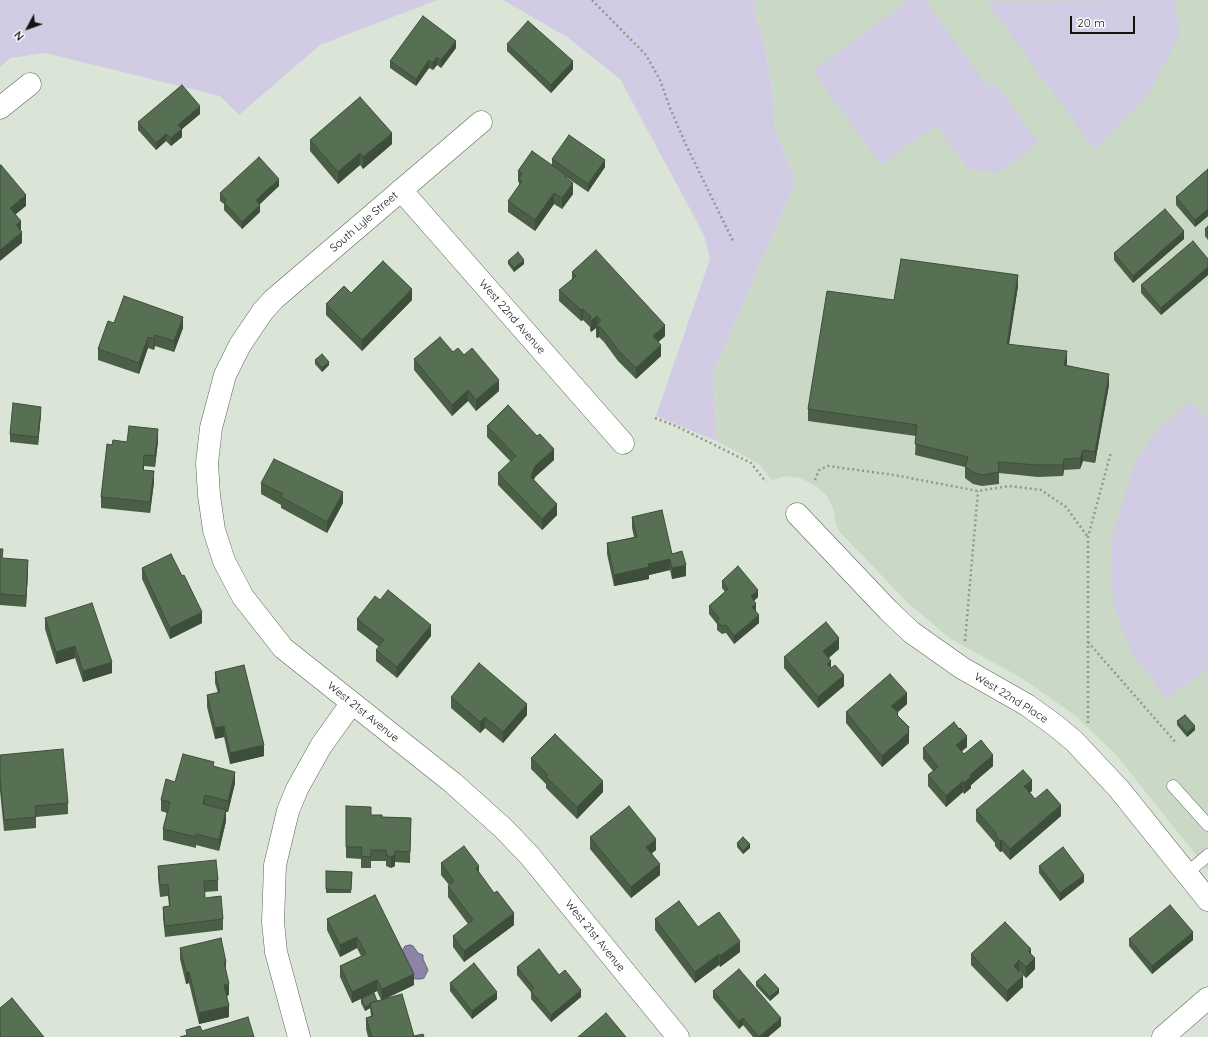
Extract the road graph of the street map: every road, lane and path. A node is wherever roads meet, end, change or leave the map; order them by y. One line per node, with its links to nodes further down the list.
1 (592, 0): 6 (path)
2 (30, 84): 3 (street)
3 (0, 108)
4 (481, 122): 5 (street, South Lyle Street)
5 (401, 190): 7 (street, South Lyle Street); 9 (street, West 22nd Avenue)
6 (734, 243)
7 (252, 326): 18 (street, West 21st Avenue)
8 (655, 418): 12 (path)
9 (623, 443)
10 (1110, 452): 15 (path)
11 (815, 480): 13 (path)
12 (766, 482)
13 (978, 491): 15 (path); 16 (path)
14 (797, 514): 24 (street, West 22nd Place)
15 (1088, 537): 17 (path)
16 (965, 641)
17 (1088, 642): 19 (path); 20 (path)
18 (351, 704): 27 (street); 28 (street, West 21st Avenue)
19 (1088, 723)
20 (1177, 744)
21 (1173, 786): 22 (lane)
22 (1208, 825)
23 (1208, 855): 24 (lane)
24 (1187, 873): 25 (street, West 22nd Place)
25 (1208, 900)
26 (1208, 998): 29 (street)
27 (299, 1037)
28 (678, 1037)
29 (1163, 1037)

